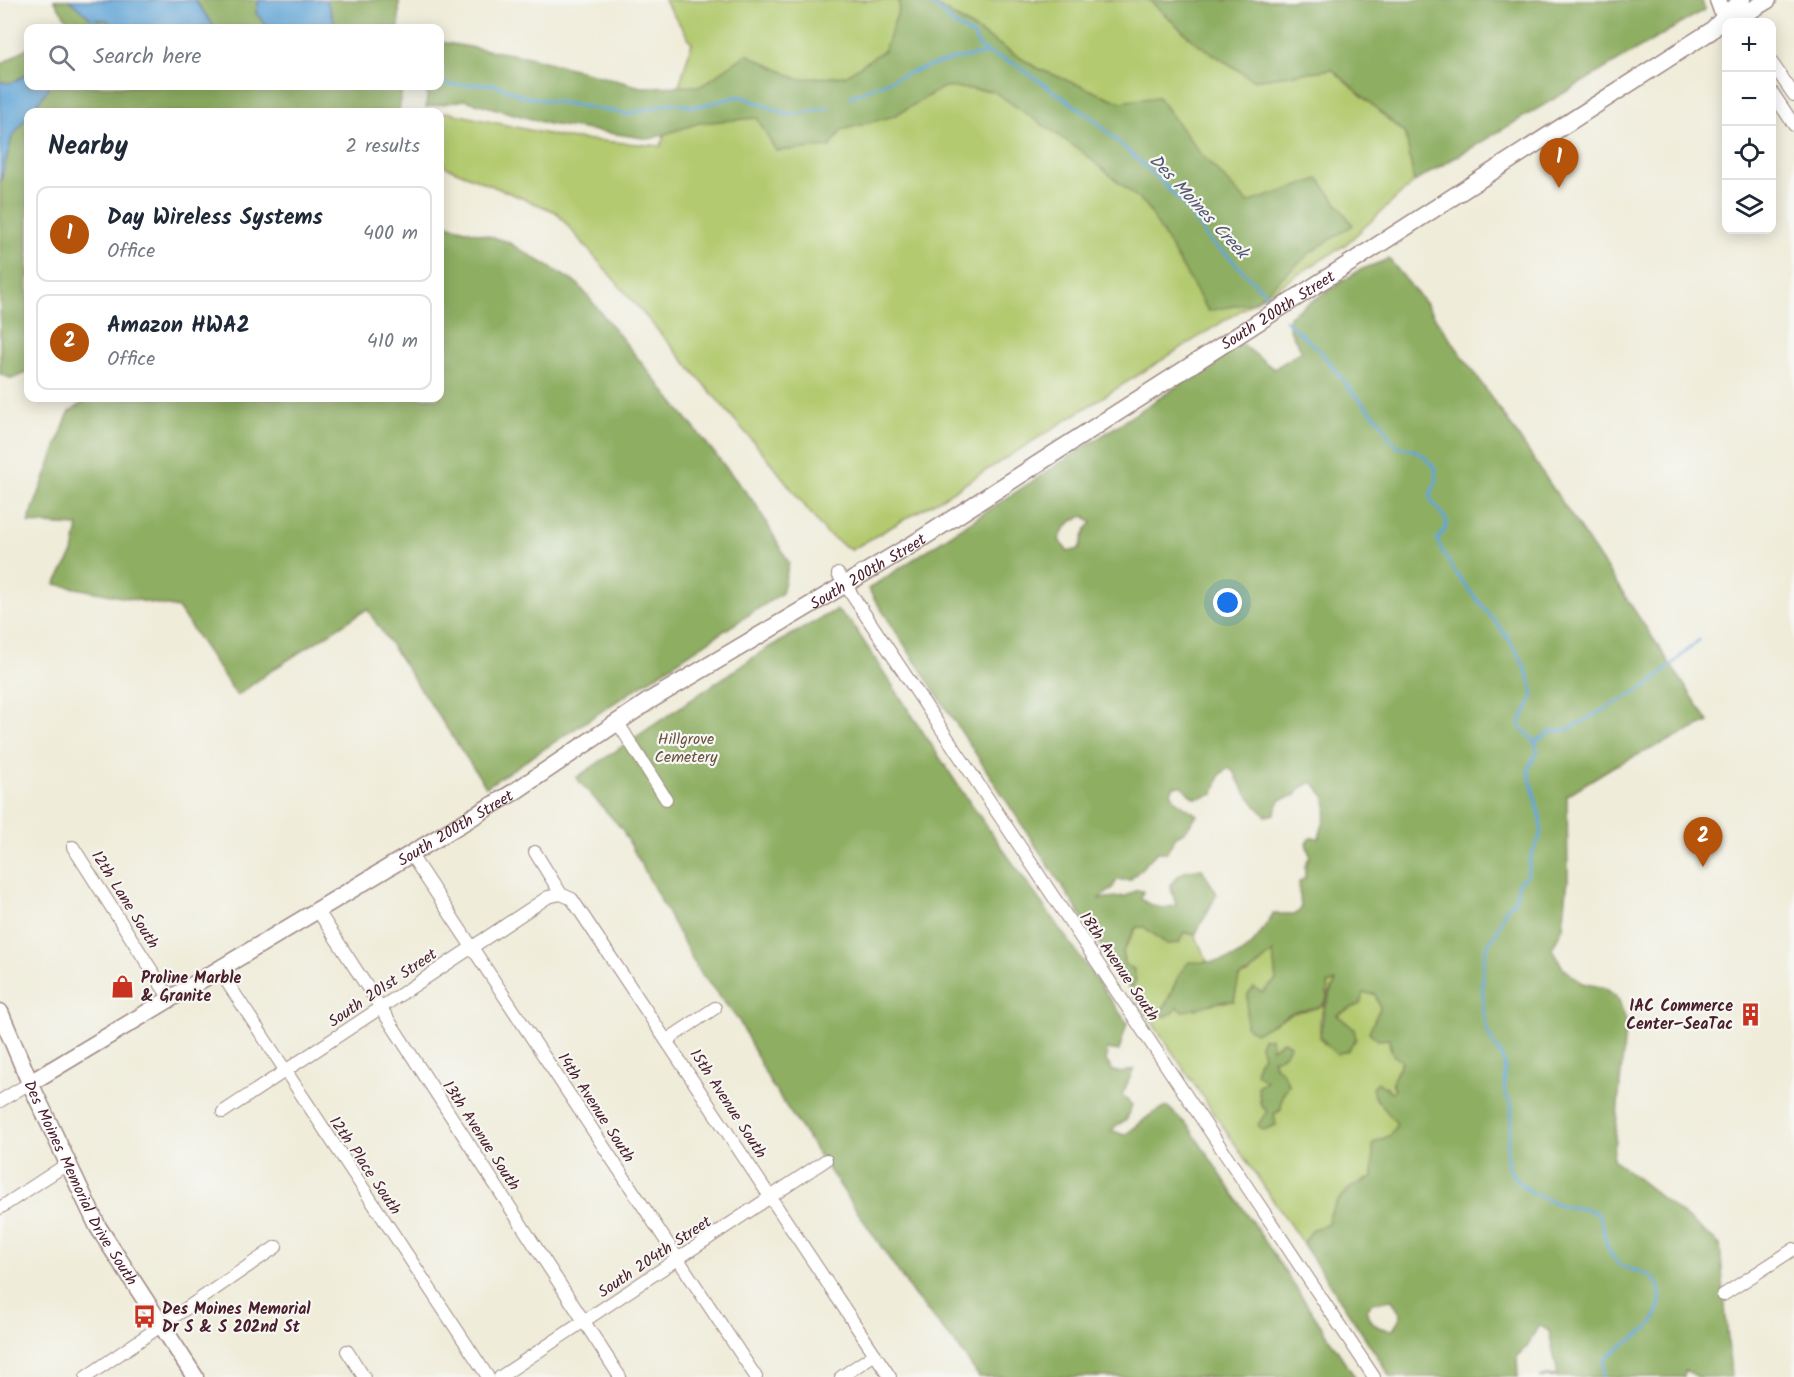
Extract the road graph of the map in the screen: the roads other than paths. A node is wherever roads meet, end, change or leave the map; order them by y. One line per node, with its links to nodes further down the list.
1 (1718, 0): 3 (main road)
2 (1768, 0): 3 (main road, South 200th Street)
3 (1736, 12): 8 (main road, South 200th Street)
4 (1776, 69): 5 (street)
5 (1794, 95)
6 (1776, 98): 7 (street)
7 (1794, 125)
8 (843, 580): 9 (main road, South 200th Street); 48 (street, 18th Avenue South)
9 (618, 723): 10 (street); 13 (main road, South 200th Street)
10 (666, 800)
11 (73, 847): 18 (street, 12th Lane South)
12 (535, 852): 14 (street, 15th Avenue South)
13 (411, 855): 15 (main road, South 200th Street); 16 (street, 14th Avenue South)
14 (561, 894): 16 (street, South 201st Street); 22 (street, 15th Avenue South)
15 (318, 911): 17 (main road, South 200th Street); 19 (street, 13th Avenue South)
16 (472, 947): 19 (street, South 201st Street); 33 (street, 14th Avenue South)
17 (219, 970): 18 (main road, South 200th Street); 23 (street, 12th Place South)
18 (170, 999): 24 (main road, South 200th Street)
19 (380, 1008): 23 (street, South 201st Street); 35 (street, 13th Avenue South)
20 (716, 1008): 22 (street)
21 (0, 1012): 24 (main road, Des Moines Memorial Drive South)
22 (667, 1040): 29 (street, 15th Avenue South)
23 (284, 1072): 26 (street, South 201st Street); 42 (street, 12th Place South)
24 (30, 1083): 25 (street, South 200th Street); 28 (main road, Des Moines Memorial Drive South)
25 (0, 1101)
26 (223, 1112)
27 (826, 1160): 29 (street, South 204th Street)
28 (67, 1164): 30 (street); 36 (main road, Des Moines Memorial Drive South)
29 (771, 1197): 33 (street, South 204th Street); 38 (street, 15th Avenue South)
30 (0, 1208)
31 (276, 1247): 36 (street)
32 (1794, 1250): 34 (street)
33 (678, 1260): 35 (street, South 204th Street); 45 (street, 14th Avenue South)
34 (1723, 1295)
35 (584, 1323): 43 (street, South 204th Street); 44 (street, 13th Avenue South)
36 (161, 1326): 39 (street); 40 (main road, Des Moines Memorial Drive South)
37 (347, 1351): 41 (street)
38 (875, 1354): 46 (street); 47 (street, 15th Avenue South)
39 (86, 1377)
40 (195, 1377)
41 (364, 1377)
42 (488, 1377)
43 (500, 1377)
44 (620, 1377)
45 (756, 1377)
46 (842, 1377)
47 (890, 1377)
48 (1374, 1377)

